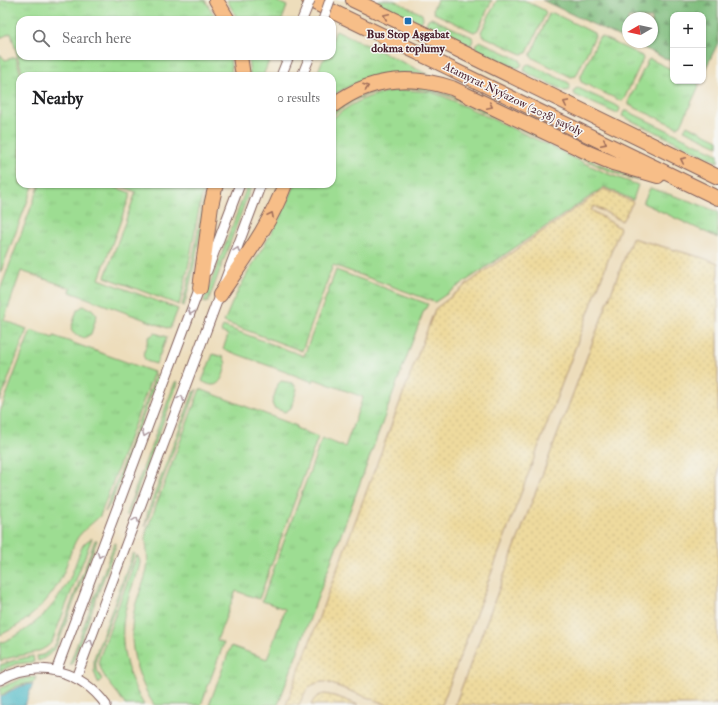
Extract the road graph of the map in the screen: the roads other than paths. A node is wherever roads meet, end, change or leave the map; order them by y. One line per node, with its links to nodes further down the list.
1 (216, 0): 5 (main road)
2 (309, 0): 6 (street, bridge); 16 (main road, Atamyrat Nyýazow (2038) şaýoly, one-way to 16)
3 (330, 0): 7 (street, bridge)
4 (352, 0): 15 (main road, Atamyrat Nyýazow (2038) şaýoly, one-way to 4)
5 (226, 16)
6 (303, 16)
7 (324, 16)
8 (241, 60): 11 (main road)
9 (287, 60): 12 (street)
10 (308, 60): 13 (street)
11 (242, 72)
12 (283, 72)
13 (304, 72)
14 (336, 104): 16 (main road, one-way to 16)
15 (718, 177)
16 (690, 184): 21 (main road, Atamyrat Nyýazow (2038) şaýoly)
17 (215, 188): 22 (main road)
18 (238, 188): 22 (street)
19 (260, 188): 23 (street, one-way to 19)
20 (283, 188): 23 (main road, one-way to 20)
21 (718, 198)
22 (200, 288): 24 (street, one-way to 24)
23 (220, 294): 25 (street, one-way to 23)
24 (56, 671): 25 (street); 26 (street)
25 (76, 678): 27 (street)
26 (0, 680)
27 (106, 705)

